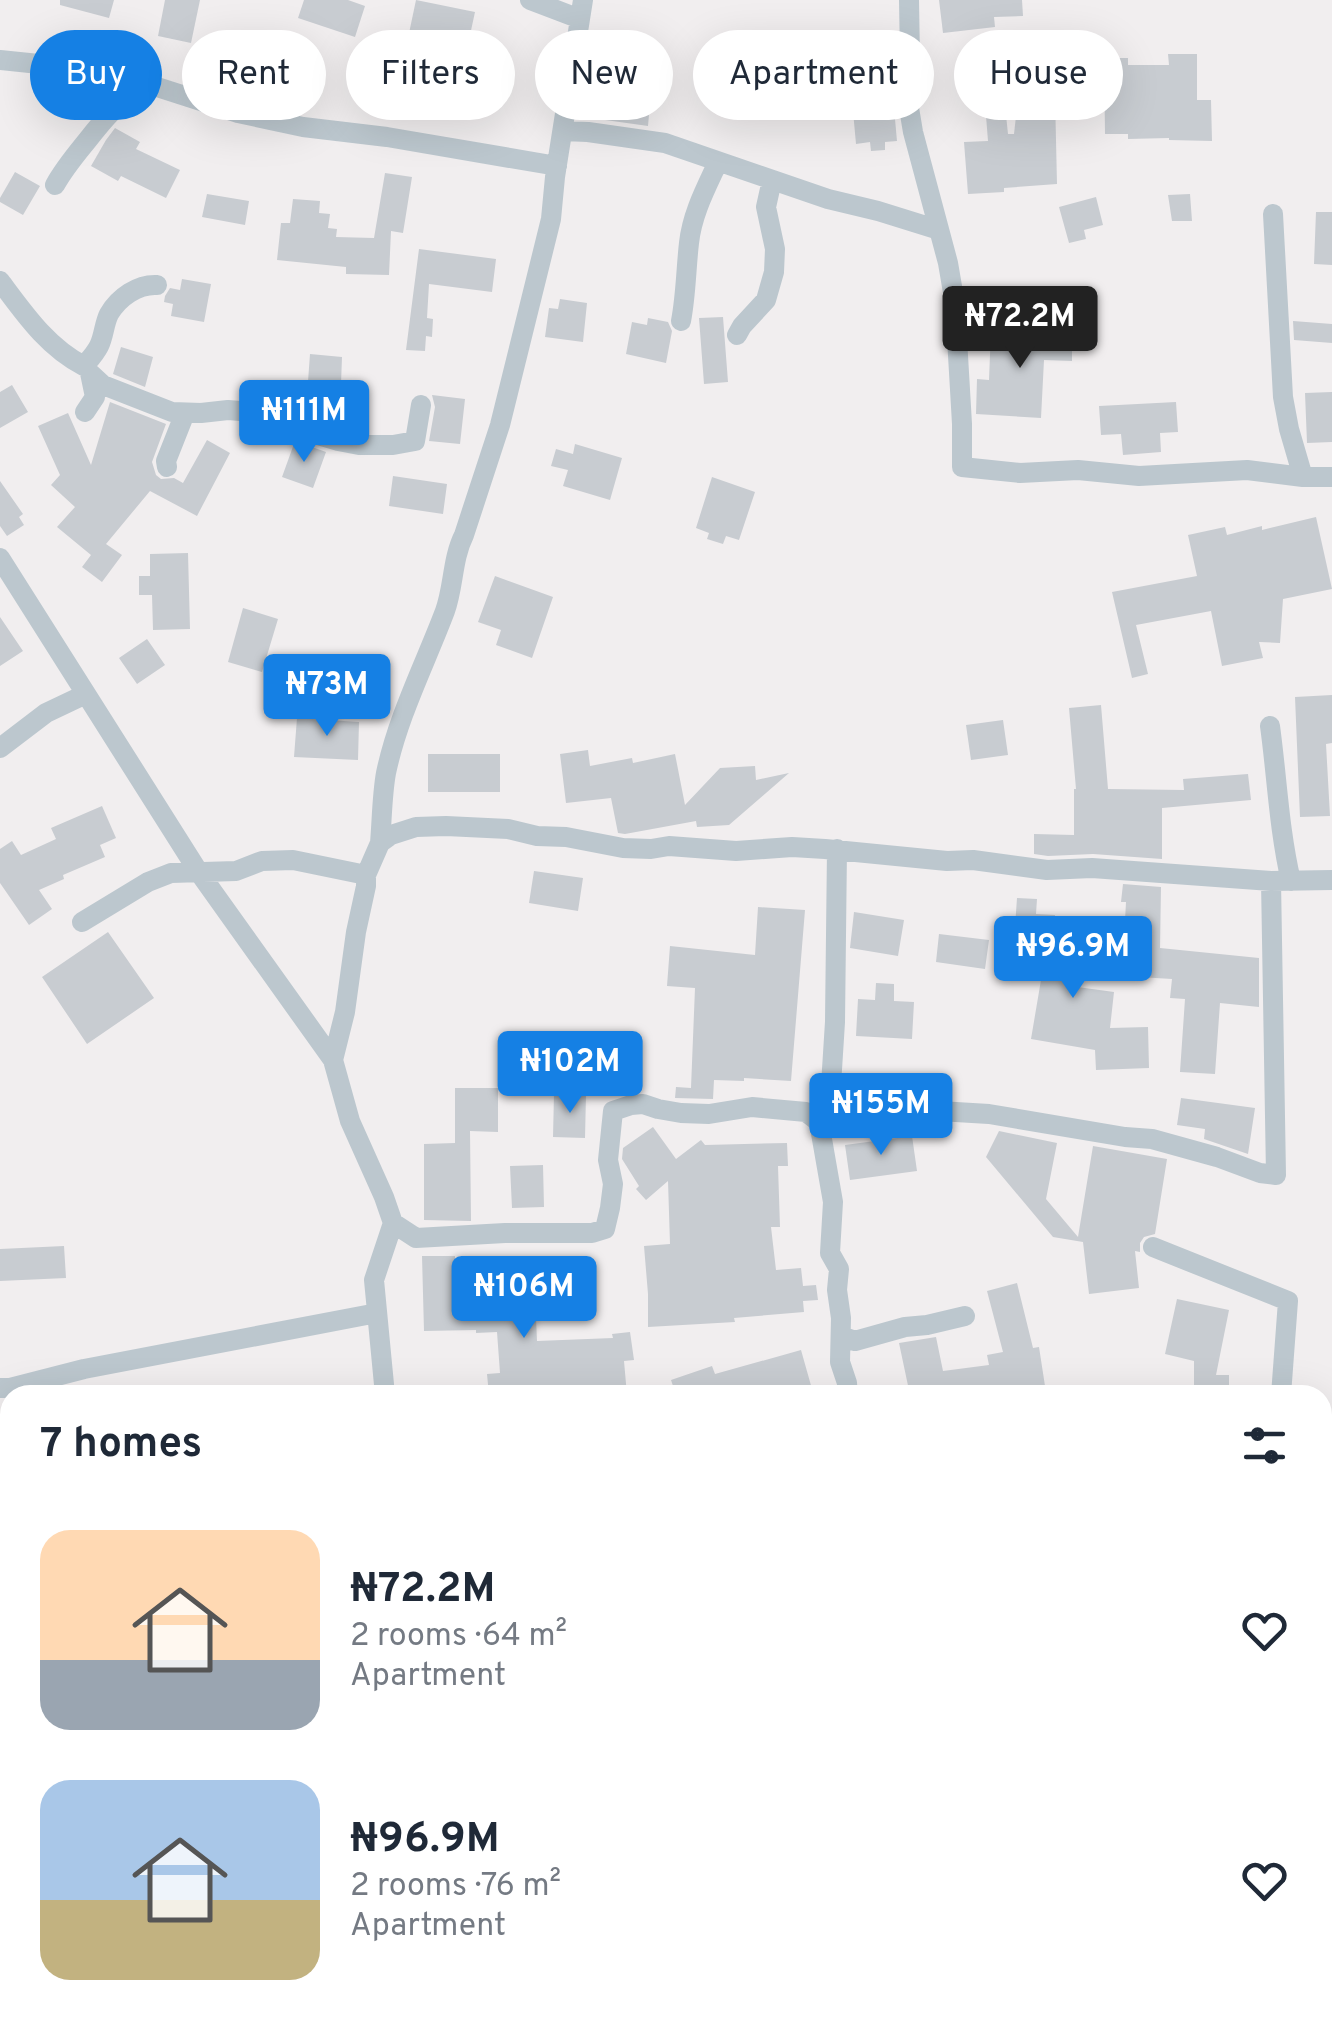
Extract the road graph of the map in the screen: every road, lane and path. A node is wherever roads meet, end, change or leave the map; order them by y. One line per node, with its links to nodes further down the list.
1 (530, 0): 3 (street)
2 (909, 0): 14 (street)
3 (581, 9): 8 (street)
4 (0, 60): 5 (street)
5 (30, 63)
6 (162, 89): 10 (street)
7 (103, 120): 12 (street)
8 (563, 131): 9 (street); 10 (street)
9 (718, 162): 11 (street); 17 (street)
10 (557, 166): 30 (street)
11 (772, 180): 14 (street); 18 (street)
12 (55, 184)
13 (1273, 214): 24 (street)
14 (939, 230): 24 (street)
15 (0, 281): 19 (street)
16 (157, 284): 19 (street)
17 (680, 322)
18 (737, 335)
19 (87, 370): 21 (street); 22 (street)
20 (420, 404): 22 (street)
21 (85, 412)
22 (185, 414): 23 (street)
23 (167, 467)
24 (1303, 477): 25 (street)
25 (1332, 478)
26 (0, 558): 27 (street)
27 (86, 694): 29 (street); 32 (street)
28 (1270, 726): 35 (street)
29 (0, 748)
30 (380, 843): 31 (street); 33 (street)
31 (837, 850): 35 (street); 38 (street)
32 (198, 871): 33 (street); 36 (street); 37 (street)
33 (366, 875): 37 (street)
34 (1332, 880): 35 (street)
35 (1281, 881): 38 (street)
36 (82, 922)
37 (333, 1060): 39 (street)
38 (820, 1124): 39 (street); 43 (street)
39 (393, 1222): 41 (street)
40 (1153, 1247): 47 (street)
41 (377, 1314): 44 (street); 45 (street)
42 (965, 1316): 43 (street)
43 (841, 1336): 46 (street)
44 (21, 1385)
45 (383, 1385)
46 (846, 1385)
47 (1282, 1385)

